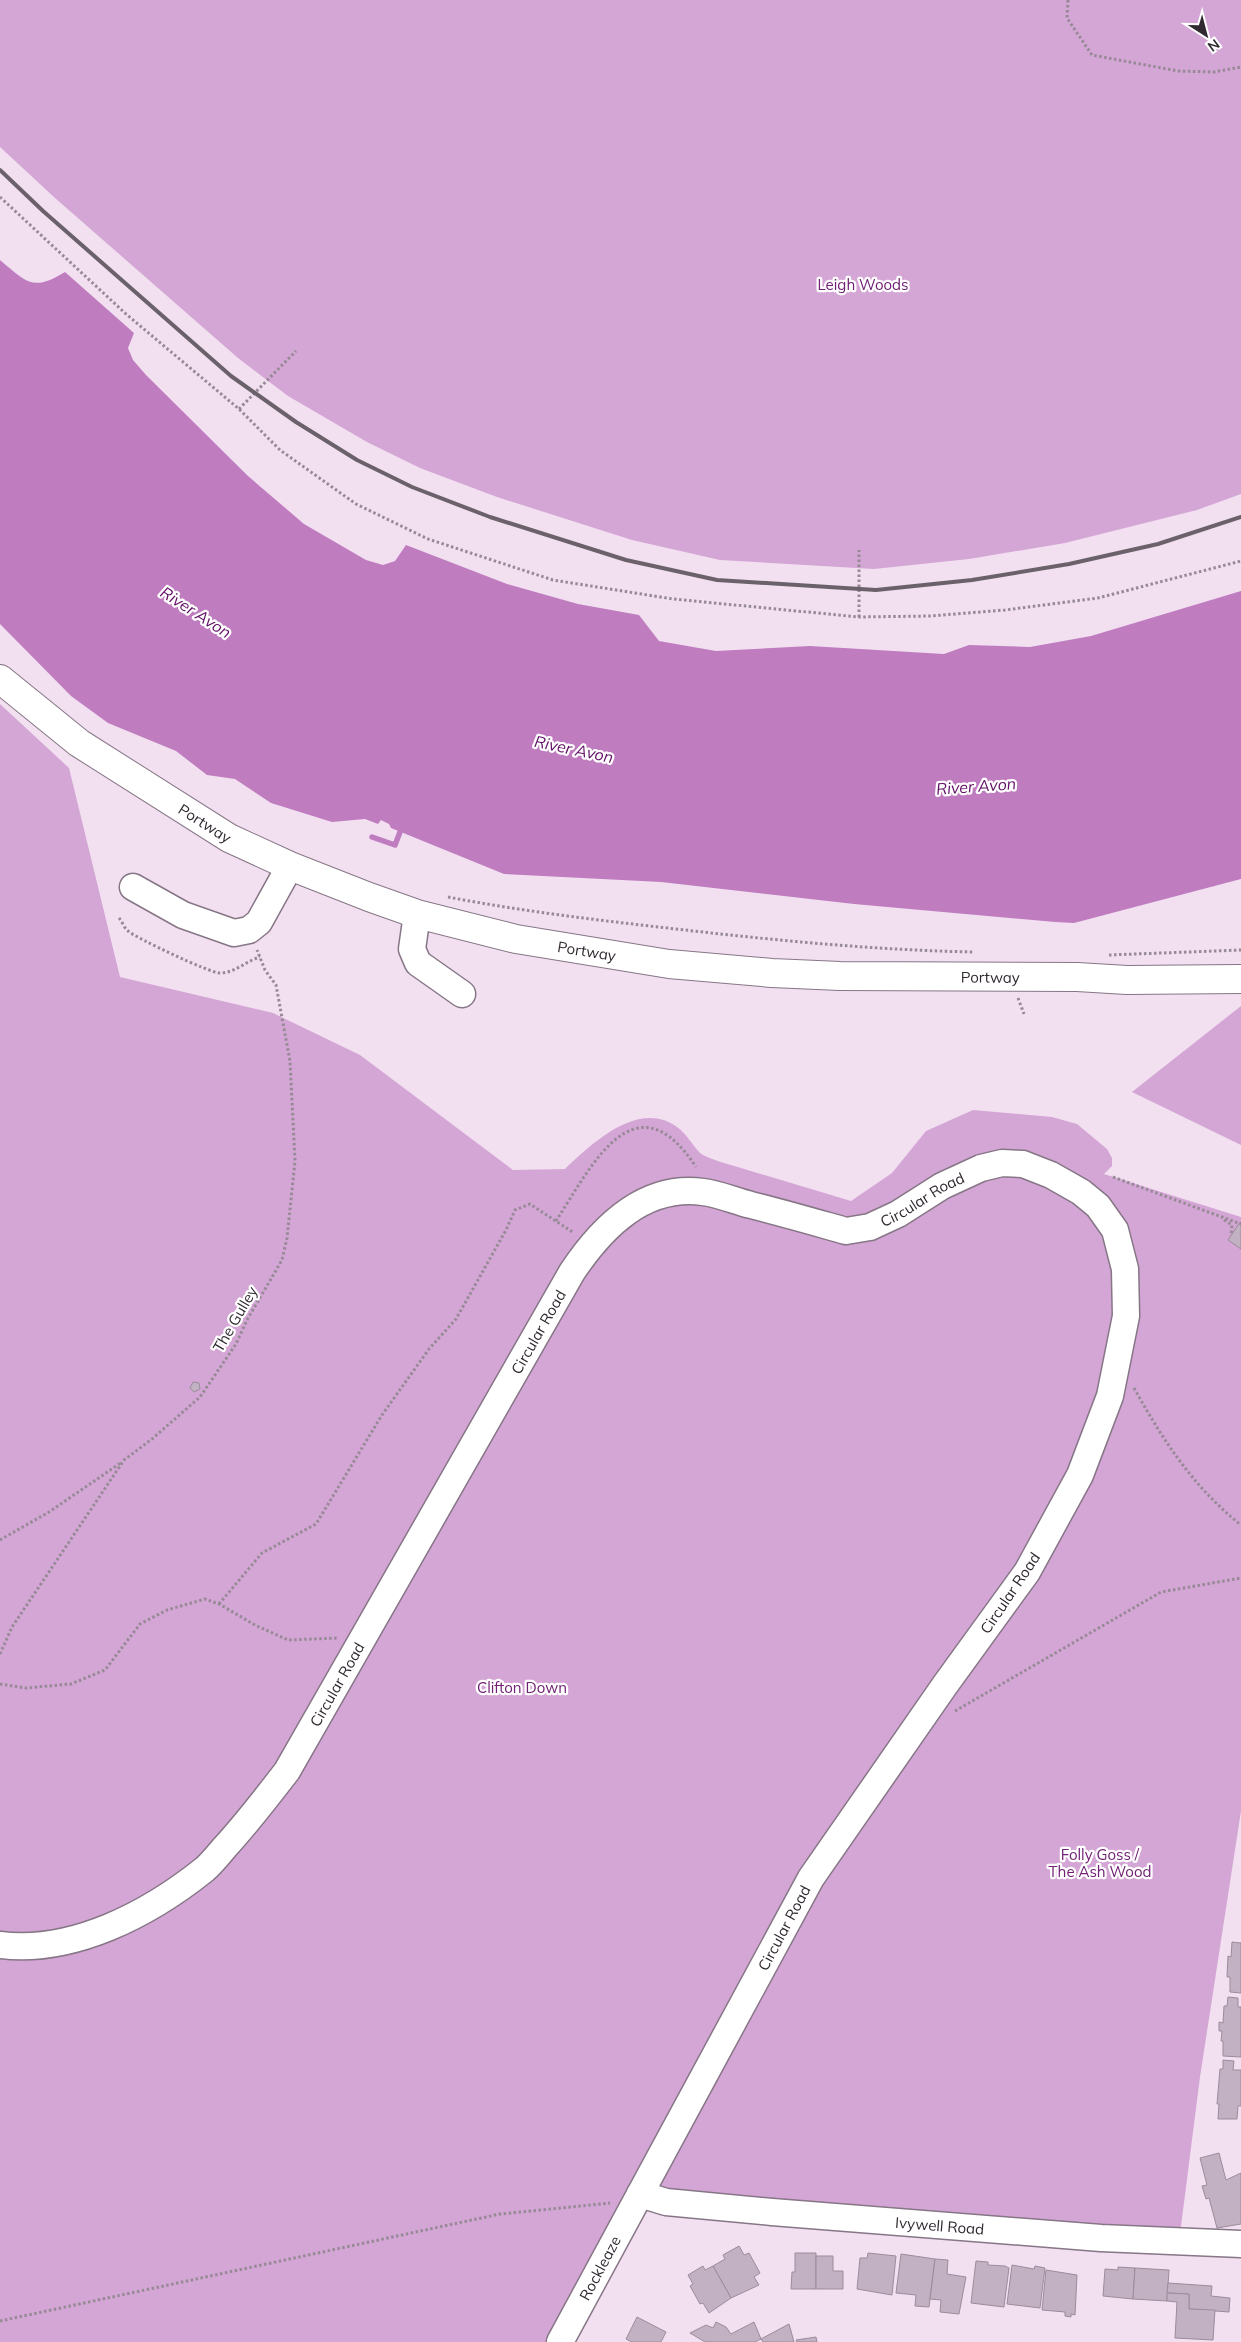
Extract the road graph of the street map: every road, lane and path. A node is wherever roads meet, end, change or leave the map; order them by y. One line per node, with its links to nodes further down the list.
1 (1068, 0): 2 (path)
2 (1241, 67)
3 (0, 197): 5 (path)
4 (296, 352): 5 (path)
5 (239, 409): 8 (path)
6 (859, 550): 8 (path)
7 (1241, 561): 8 (path)
8 (859, 617)
9 (0, 679): 10 (highway, Portway)
10 (290, 866): 13 (highway, Portway); 15 (street)
11 (133, 887): 15 (street)
12 (438, 895): 17 (path, Portway)
13 (417, 914): 20 (highway, Portway); 21 (street)
14 (119, 918): 19 (path)
15 (249, 930): 19 (path, The Gulley)
16 (1241, 950): 18 (path)
17 (982, 952)
18 (1101, 955)
19 (260, 957): 30 (path, The Gulley)
20 (1241, 979)
21 (462, 994)
22 (696, 1167): 25 (path)
23 (1113, 1177): 24 (path)
24 (1222, 1218): 26 (path); 27 (path)
25 (556, 1221): 28 (path); 34 (path)
26 (1241, 1224)
27 (1231, 1235)
28 (581, 1237)
29 (1134, 1387): 31 (path)
30 (124, 1460): 32 (path); 36 (path, The Gulley)
31 (1241, 1524)
32 (0, 1540)
33 (1241, 1578): 38 (path)
34 (219, 1604): 35 (path); 37 (path)
35 (347, 1638)
36 (0, 1654)
37 (0, 1684)
38 (952, 1713)
39 (0, 1944): 40 (street, Circular Road)
40 (636, 2201): 41 (street, Ivywell Road); 42 (path); 43 (street, Rockleaze)
41 (1241, 2244)
42 (0, 2321)
43 (560, 2342)

